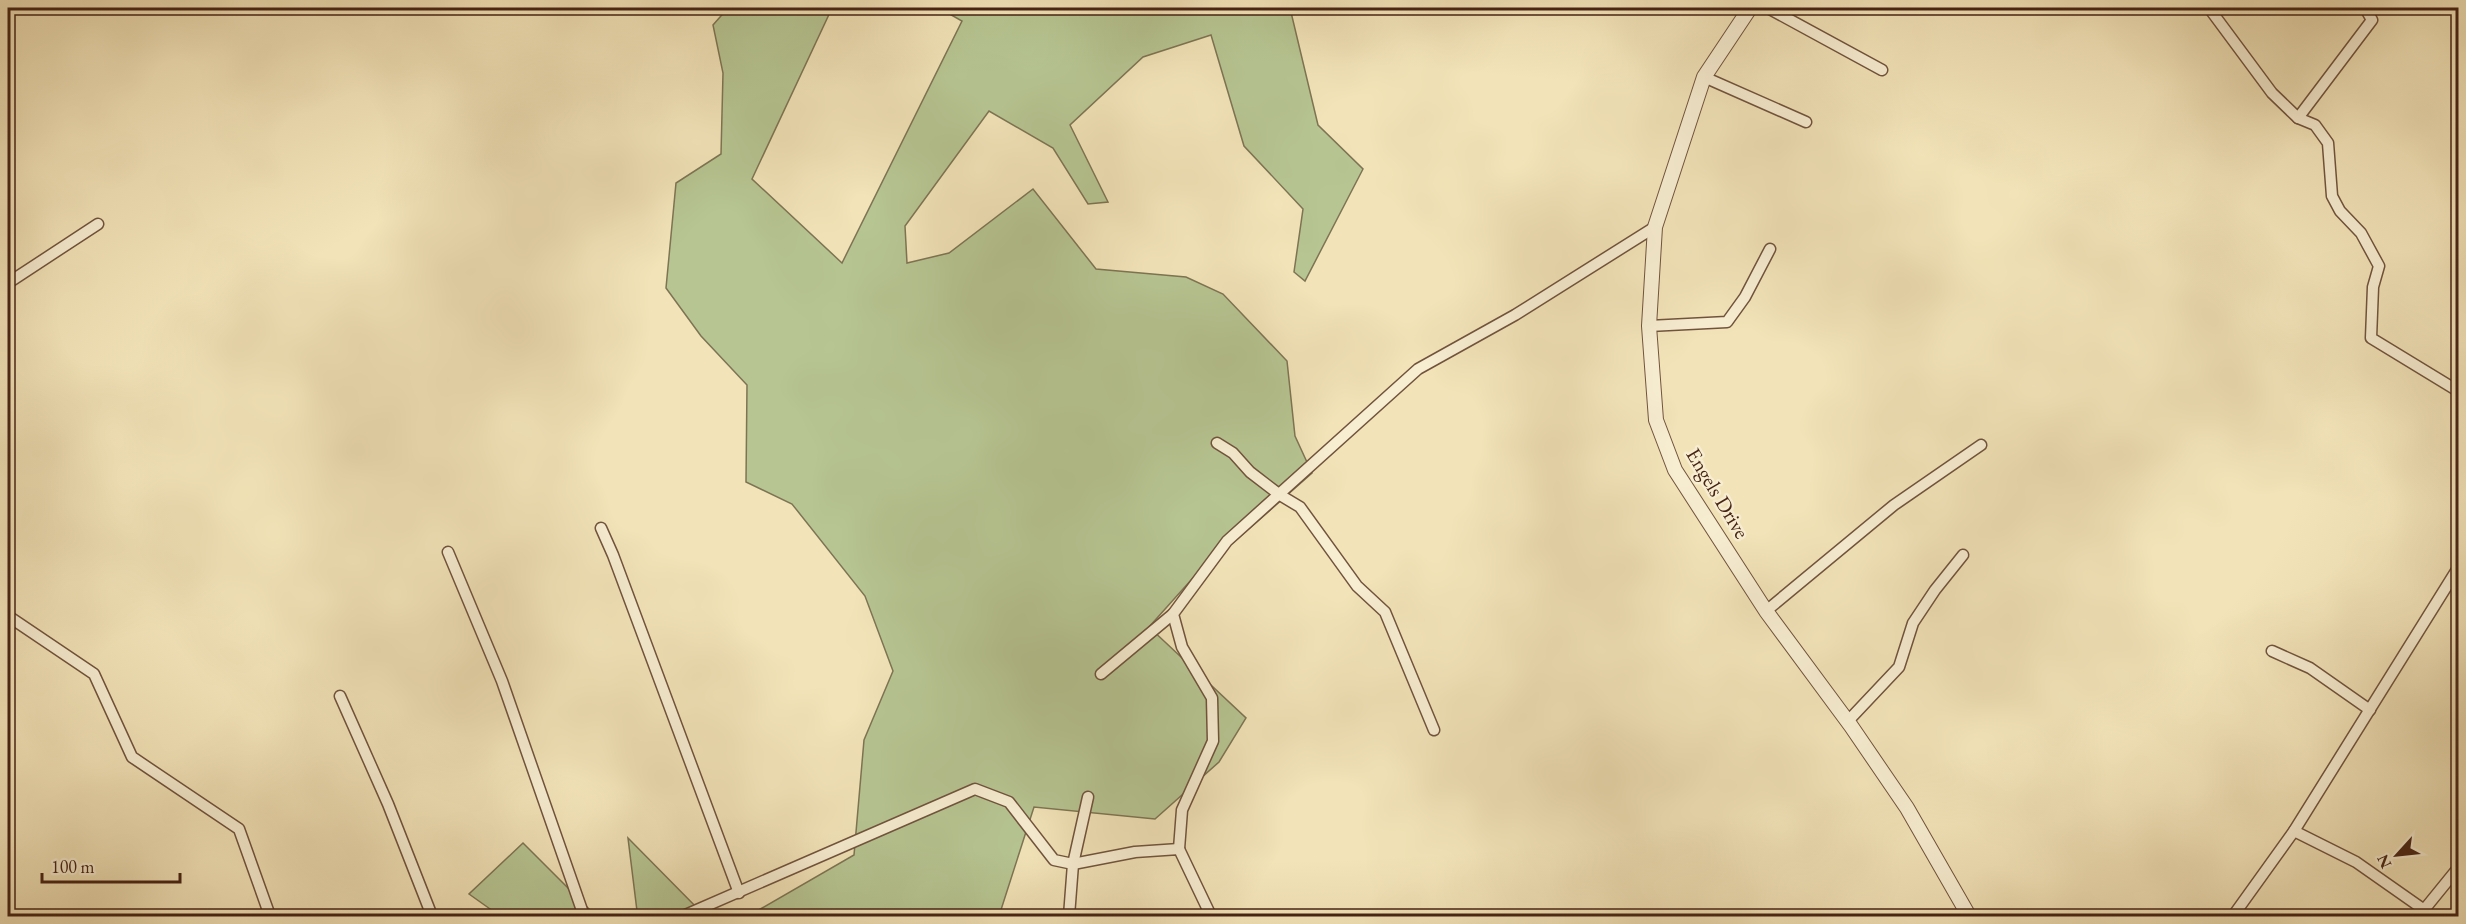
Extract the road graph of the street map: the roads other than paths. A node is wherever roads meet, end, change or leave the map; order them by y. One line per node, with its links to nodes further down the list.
1 (1750, 8): 6 (street, Engels Drive)
2 (1768, 8): 5 (street)
3 (2210, 8): 7 (street)
4 (2365, 8): 7 (street)
5 (1881, 70)
6 (1704, 77): 8 (street); 10 (street, Engels Drive)
7 (2298, 118): 14 (street)
8 (1806, 122)
9 (98, 224): 12 (street)
10 (1655, 227): 13 (street, Engels Drive); 17 (street)
11 (1770, 249): 13 (street)
12 (8, 283)
13 (1649, 326): 22 (street, Engels Drive)
14 (2458, 391)
15 (1217, 443): 17 (street)
16 (1981, 446): 22 (street)
17 (1280, 495): 23 (street); 30 (street)
18 (601, 528): 36 (street)
19 (448, 552): 40 (street)
20 (1963, 555): 29 (street)
21 (2458, 568): 28 (street)
22 (1766, 610): 29 (street, Engels Drive)
23 (1173, 614): 26 (street); 33 (street)
24 (8, 615): 38 (street)
25 (2272, 651): 28 (street)
26 (1101, 674)
27 (340, 696): 39 (street)
28 (2370, 710): 32 (street)
29 (1848, 722): 44 (street, Engels Drive)
30 (1434, 730)
31 (1088, 797): 34 (street)
32 (2294, 831): 37 (street); 45 (street)
33 (1179, 849): 34 (street); 43 (street)
34 (1073, 864): 36 (street); 42 (street)
35 (2458, 868): 37 (street)
36 (739, 892): 41 (street)
37 (2421, 913)
38 (270, 916)
39 (432, 916)
40 (584, 916)
41 (683, 916)
42 (1069, 916)
43 (1211, 916)
44 (1969, 916)
45 (2233, 916)

